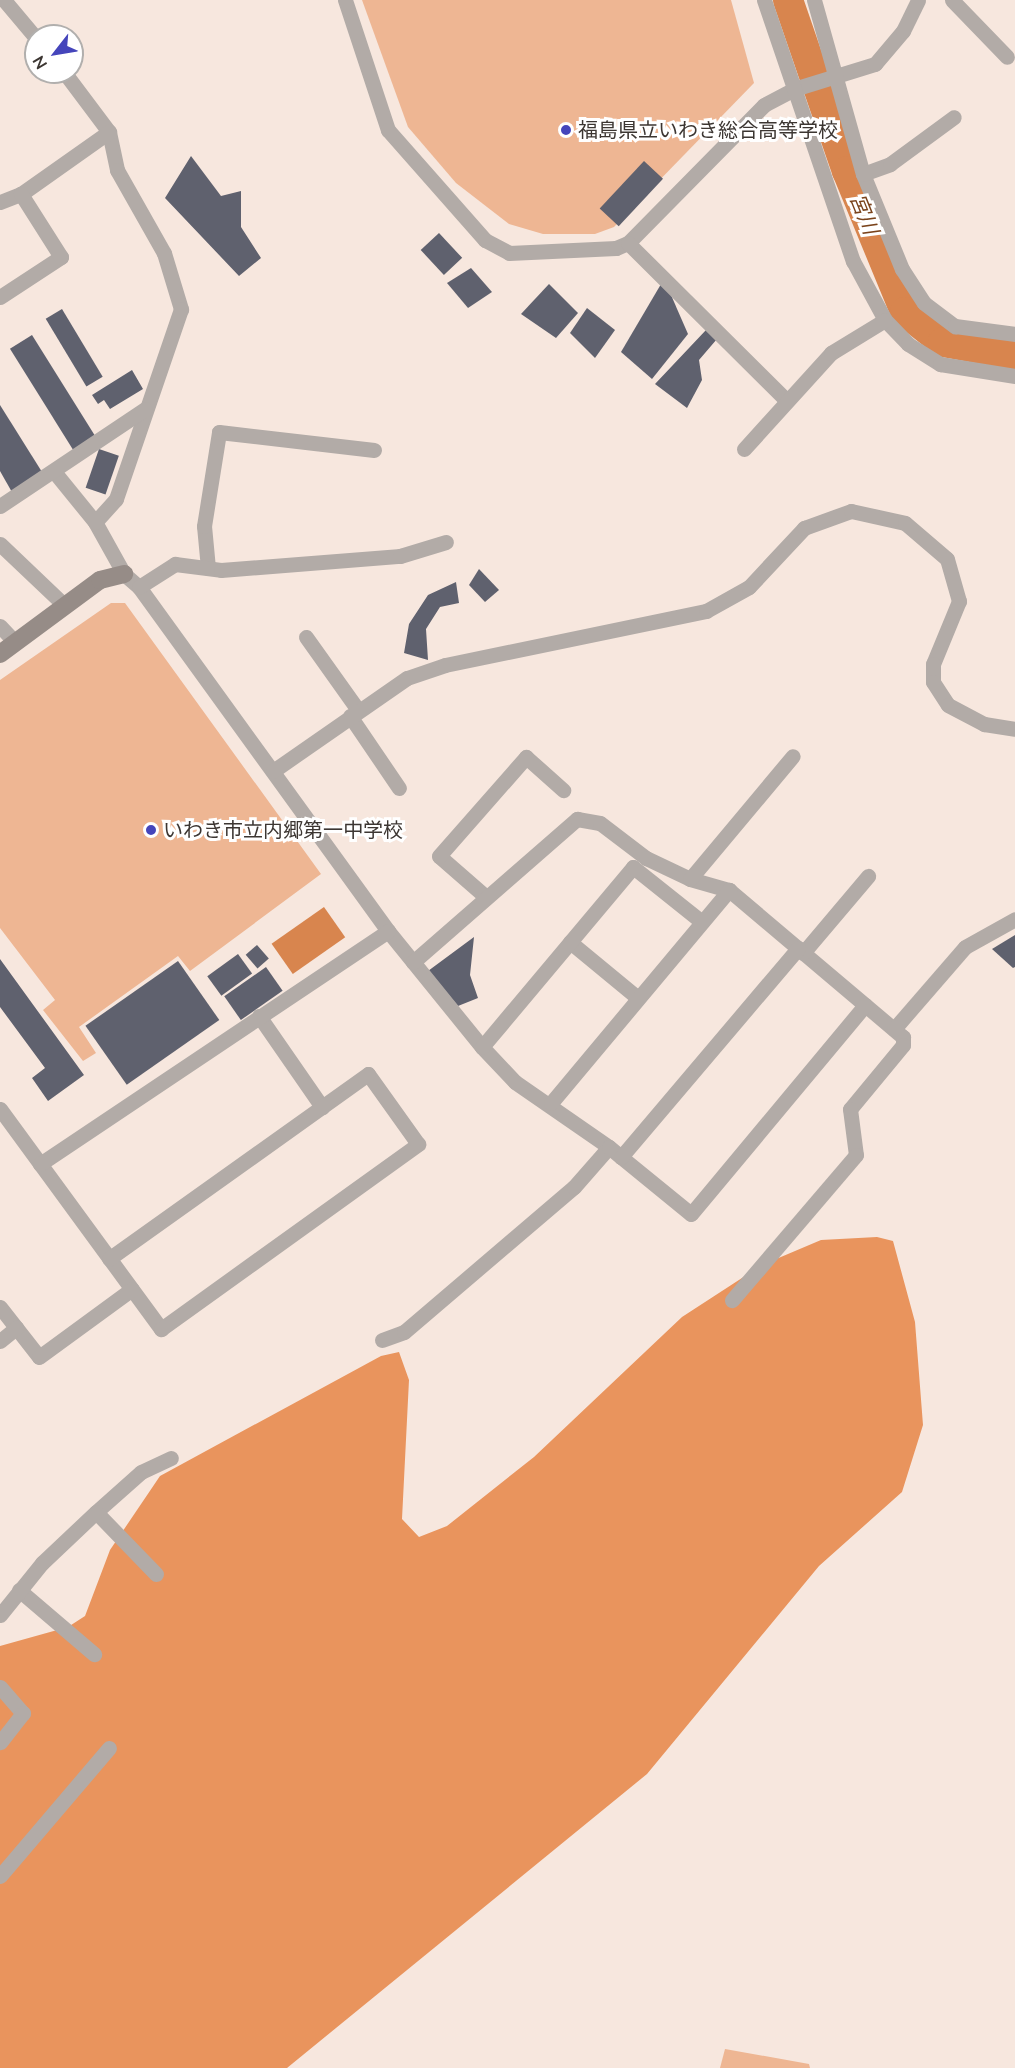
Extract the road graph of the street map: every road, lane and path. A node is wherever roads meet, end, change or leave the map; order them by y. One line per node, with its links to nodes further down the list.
1 (4, 0): 7 (street)
2 (345, 0): 17 (street)
3 (764, 0): 11 (street)
4 (814, 0): 9 (street)
5 (918, 0): 9 (street)
6 (952, 0): 8 (street)
7 (24, 24)
8 (1007, 57)
9 (835, 77): 11 (street); 14 (street)
10 (73, 84): 13 (street)
11 (799, 88): 17 (street); 19 (street)
12 (954, 117): 14 (street)
13 (109, 132): 15 (street); 23 (street)
14 (863, 174): 20 (street)
15 (21, 194): 16 (street); 18 (street)
16 (0, 202)
17 (628, 243): 22 (street)
18 (0, 297)
19 (885, 320): 21 (street); 22 (street)
20 (1015, 334)
21 (1015, 376)
22 (787, 401): 24 (street)
23 (146, 409): 26 (street); 28 (street)
24 (744, 449)
25 (374, 450): 31 (street)
26 (56, 474): 27 (street); 28 (street)
27 (0, 506)
28 (95, 522): 32 (street)
29 (446, 542): 31 (street)
30 (0, 544): 34 (street)
31 (208, 568): 33 (street)
32 (124, 574): 33 (street); 34 (street)
33 (139, 587): 42 (street)
34 (64, 605): 37 (street)
35 (0, 626): 37 (street)
36 (306, 637): 39 (street)
37 (15, 642): 38 (street)
38 (0, 654)
39 (354, 713): 40 (street); 42 (street); 43 (street)
40 (1015, 729)
41 (793, 756): 46 (street)
42 (273, 771): 51 (street)
43 (399, 788)
44 (563, 790): 48 (street)
45 (868, 876): 53 (street)
46 (690, 879): 47 (street); 48 (street)
47 (729, 890): 50 (street); 53 (street)
48 (486, 897): 54 (street)
49 (1015, 919): 58 (street)
50 (702, 922): 52 (street); 55 (street)
51 (388, 931): 54 (street); 57 (street)
52 (570, 942): 55 (street); 59 (street)
53 (801, 951): 56 (street); 63 (street)
54 (413, 962): 59 (street)
55 (638, 998): 60 (street)
56 (865, 1005): 58 (street); 63 (street)
57 (259, 1016): 61 (street); 64 (street)
58 (894, 1029): 67 (street)
59 (482, 1047): 60 (street)
60 (551, 1103): 63 (street)
61 (322, 1107): 65 (street); 66 (street)
62 (0, 1108): 64 (street)
63 (615, 1152): 70 (street)
64 (40, 1164): 65 (street)
65 (110, 1259): 66 (street)
66 (132, 1289): 69 (street)
67 (732, 1300)
68 (0, 1307): 69 (street)
69 (16, 1328): 71 (street)
70 (382, 1340)
71 (0, 1341)
72 (171, 1458): 73 (street)
73 (96, 1512): 74 (street); 75 (street)
74 (156, 1574)
75 (19, 1590): 76 (street); 77 (street)
76 (0, 1615)
77 (94, 1654)
78 (0, 1687): 79 (street)
79 (0, 1742)
80 (108, 1748): 81 (street)
81 (0, 1876)

